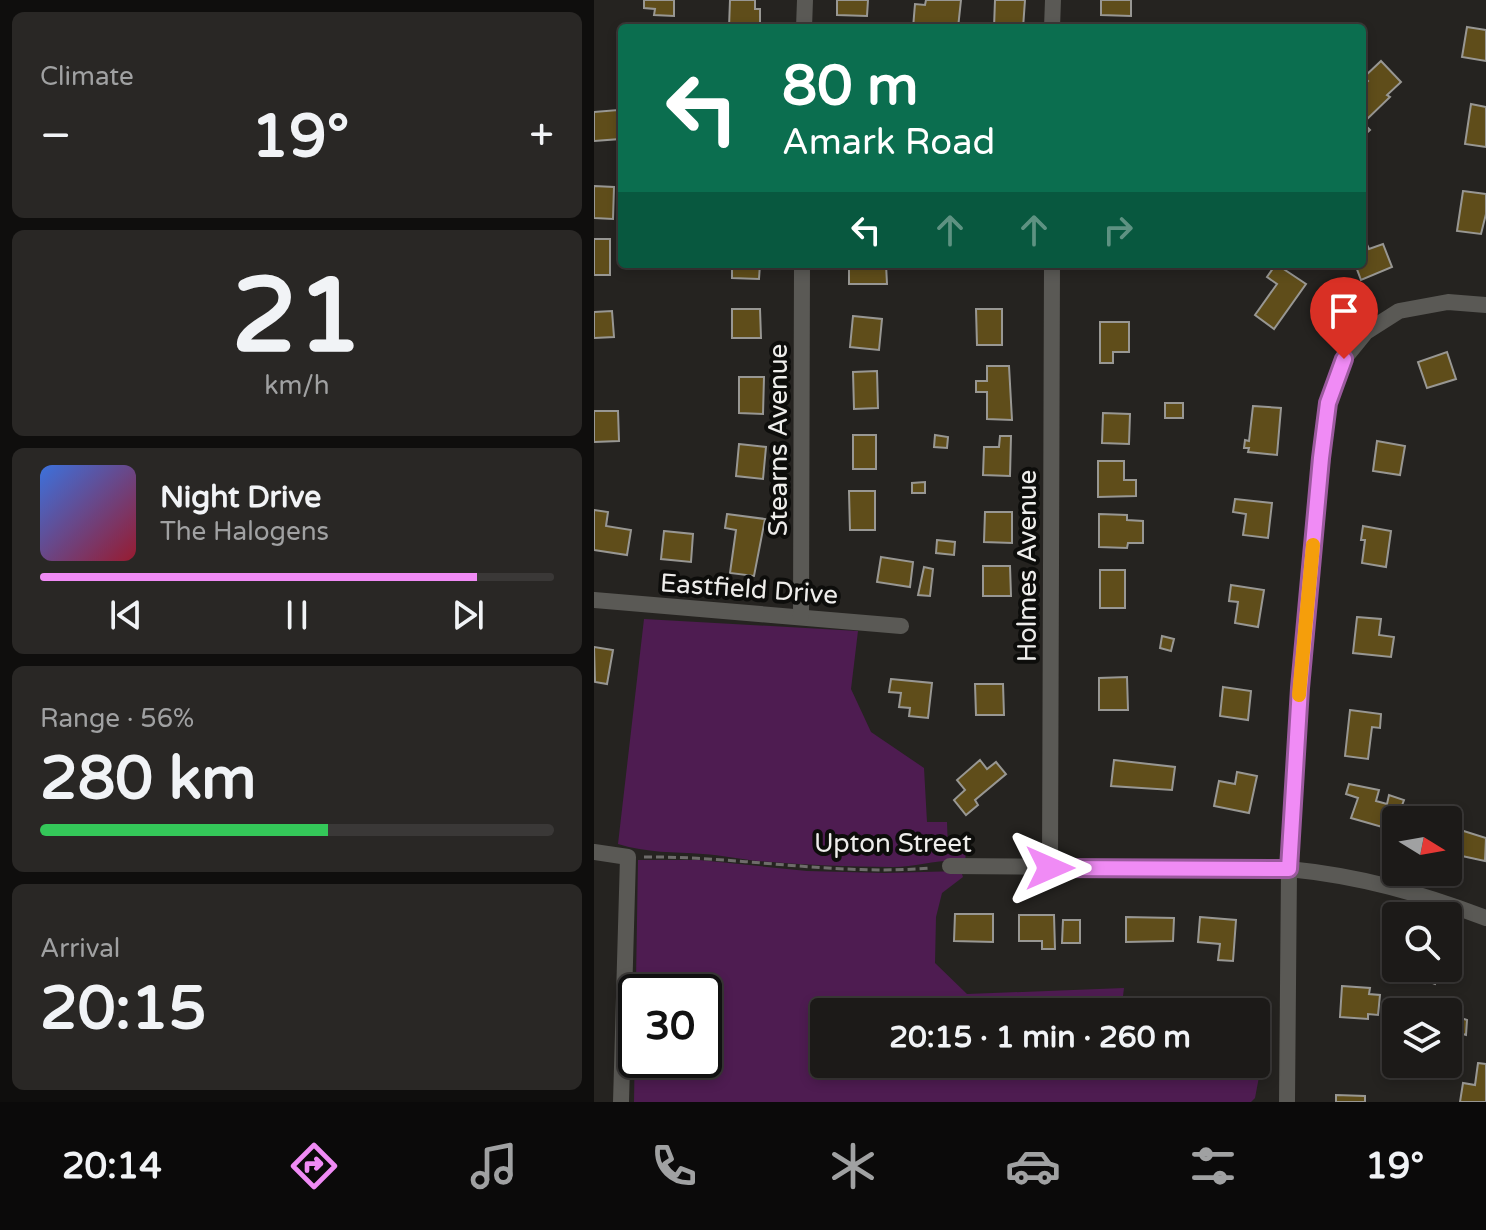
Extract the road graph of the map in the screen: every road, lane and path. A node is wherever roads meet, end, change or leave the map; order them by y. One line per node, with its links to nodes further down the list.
1 (805, 0): 3 (street)
2 (1053, 0): 4 (street)
3 (804, 24)
4 (1052, 24)
5 (802, 268): 9 (street, Stearns Avenue)
6 (1052, 268): 14 (street, Holmes Avenue)
7 (1486, 305): 15 (street)
8 (594, 600): 9 (street, Eastfield Drive)
9 (801, 616): 10 (street, Eastfield Drive)
10 (901, 626)
11 (594, 852): 12 (street)
12 (628, 857): 13 (path, Upton Street); 17 (street)
13 (950, 866): 14 (street, Upton Street)
14 (1050, 868): 15 (street, Upton Street)
15 (1289, 869): 16 (street, Upton Street); 18 (street)
16 (1486, 918)
17 (621, 1102)
18 (1287, 1102)

